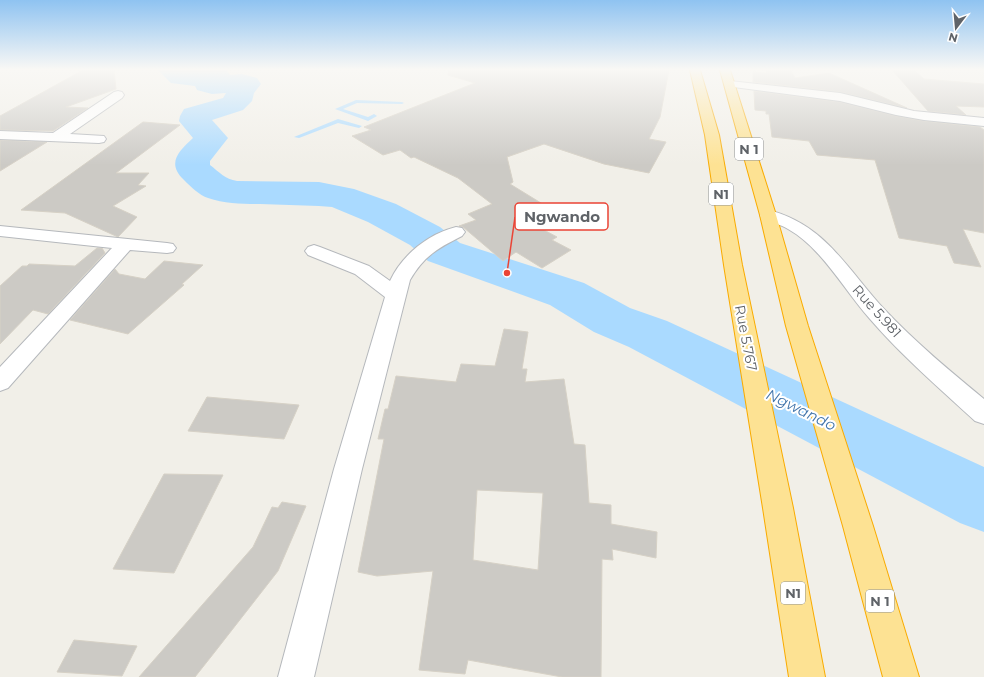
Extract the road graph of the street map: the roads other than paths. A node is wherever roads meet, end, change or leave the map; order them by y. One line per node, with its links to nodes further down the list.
1 (108, 102): 7 (street)
2 (703, 102): 19 (highway, Rue 5.767 / N1)
3 (735, 102): 9 (highway, N 1)
4 (864, 102): 5 (street)
5 (984, 122)
6 (0, 135): 7 (street)
7 (56, 136): 8 (street)
8 (99, 139)
9 (768, 215): 17 (street, Rue 5.981); 20 (highway, N 1)
10 (0, 231): 12 (street)
11 (456, 232): 15 (street)
12 (126, 243): 13 (street); 16 (street)
13 (167, 248)
14 (314, 252): 15 (street)
15 (395, 295): 18 (street)
16 (0, 382)
17 (984, 414)
18 (296, 677)
19 (807, 677)
20 (902, 677)

